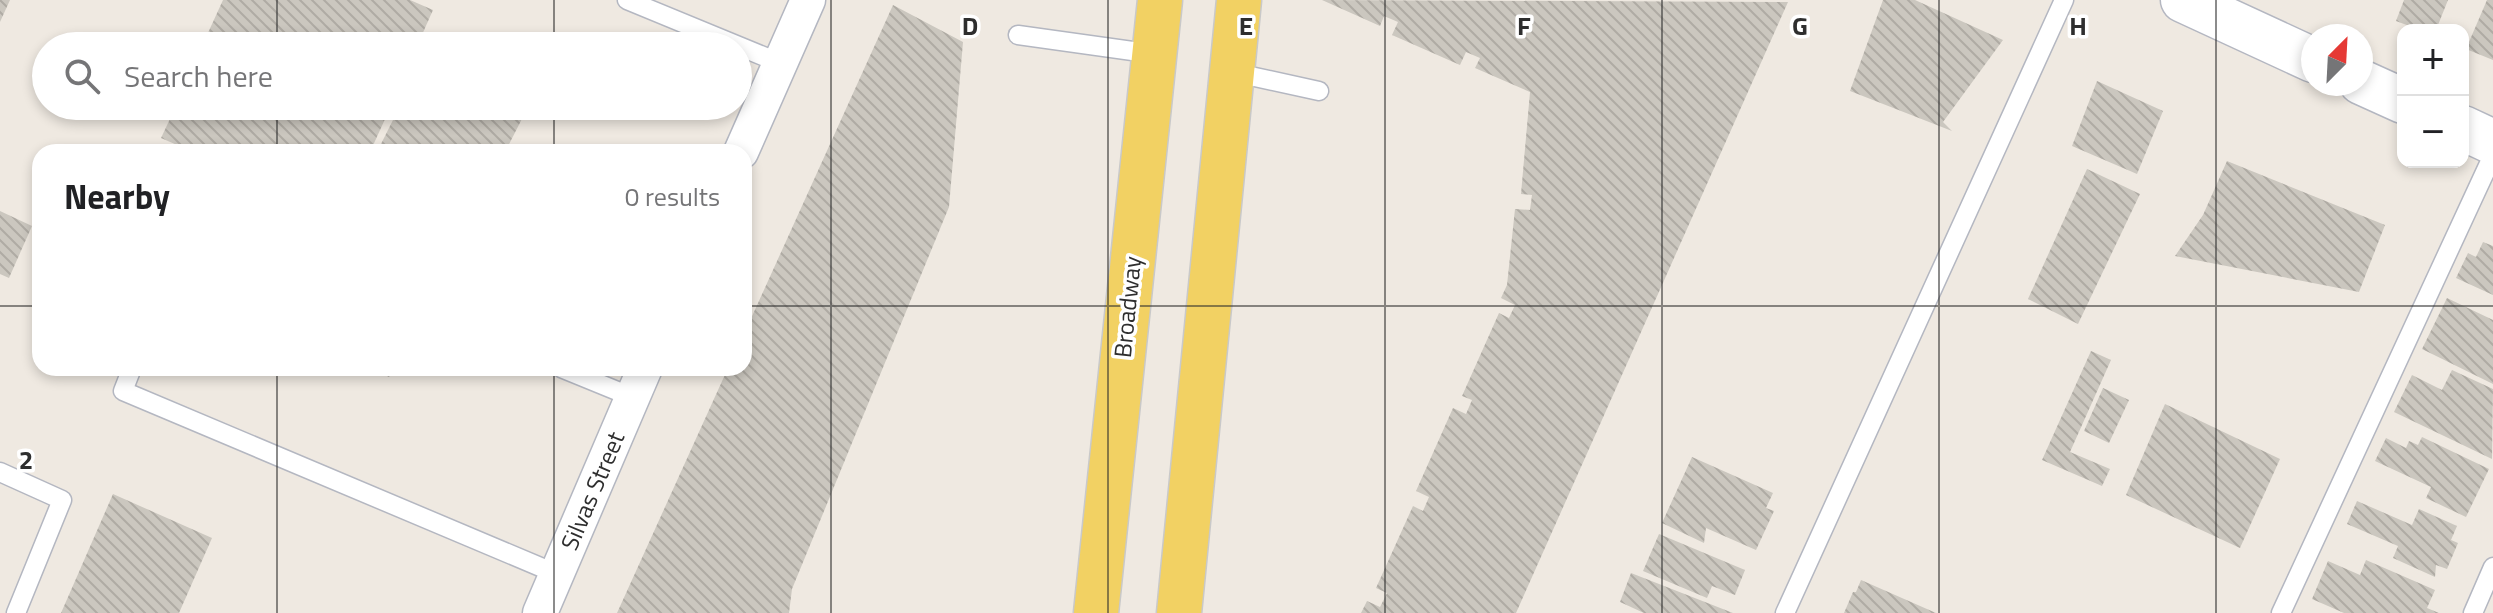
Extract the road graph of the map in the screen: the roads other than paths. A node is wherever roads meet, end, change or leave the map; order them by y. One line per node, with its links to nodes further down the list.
1 (627, 0): 7 (lane)
2 (808, 0): 12 (street)
3 (1160, 0): 11 (main road, Broadway)
4 (1239, 0): 13 (main road)
5 (2064, 0): 31 (lane)
6 (2183, 0): 10 (street)
7 (705, 32)
8 (1018, 35): 11 (lane)
9 (752, 51): 12 (lane)
10 (2301, 53)
11 (1154, 54): 29 (main road, Broadway)
12 (780, 63): 19 (street)
13 (1232, 72): 15 (lane); 30 (main road)
14 (2373, 87): 16 (street)
15 (1319, 91)
16 (2397, 98)
17 (2469, 131): 18 (street)
18 (2493, 142)
19 (745, 144)
20 (2493, 155): 32 (lane)
21 (129, 376): 26 (lane)
22 (602, 376): 23 (lane)
23 (638, 383): 26 (street, Silvas Street)
24 (0, 472): 27 (lane)
25 (2493, 567): 33 (lane)
26 (557, 574): 28 (street, Silvas Street)
27 (16, 613)
28 (540, 613)
29 (1096, 613)
30 (1179, 613)
31 (1785, 613)
32 (2281, 613)
33 (2473, 613)

